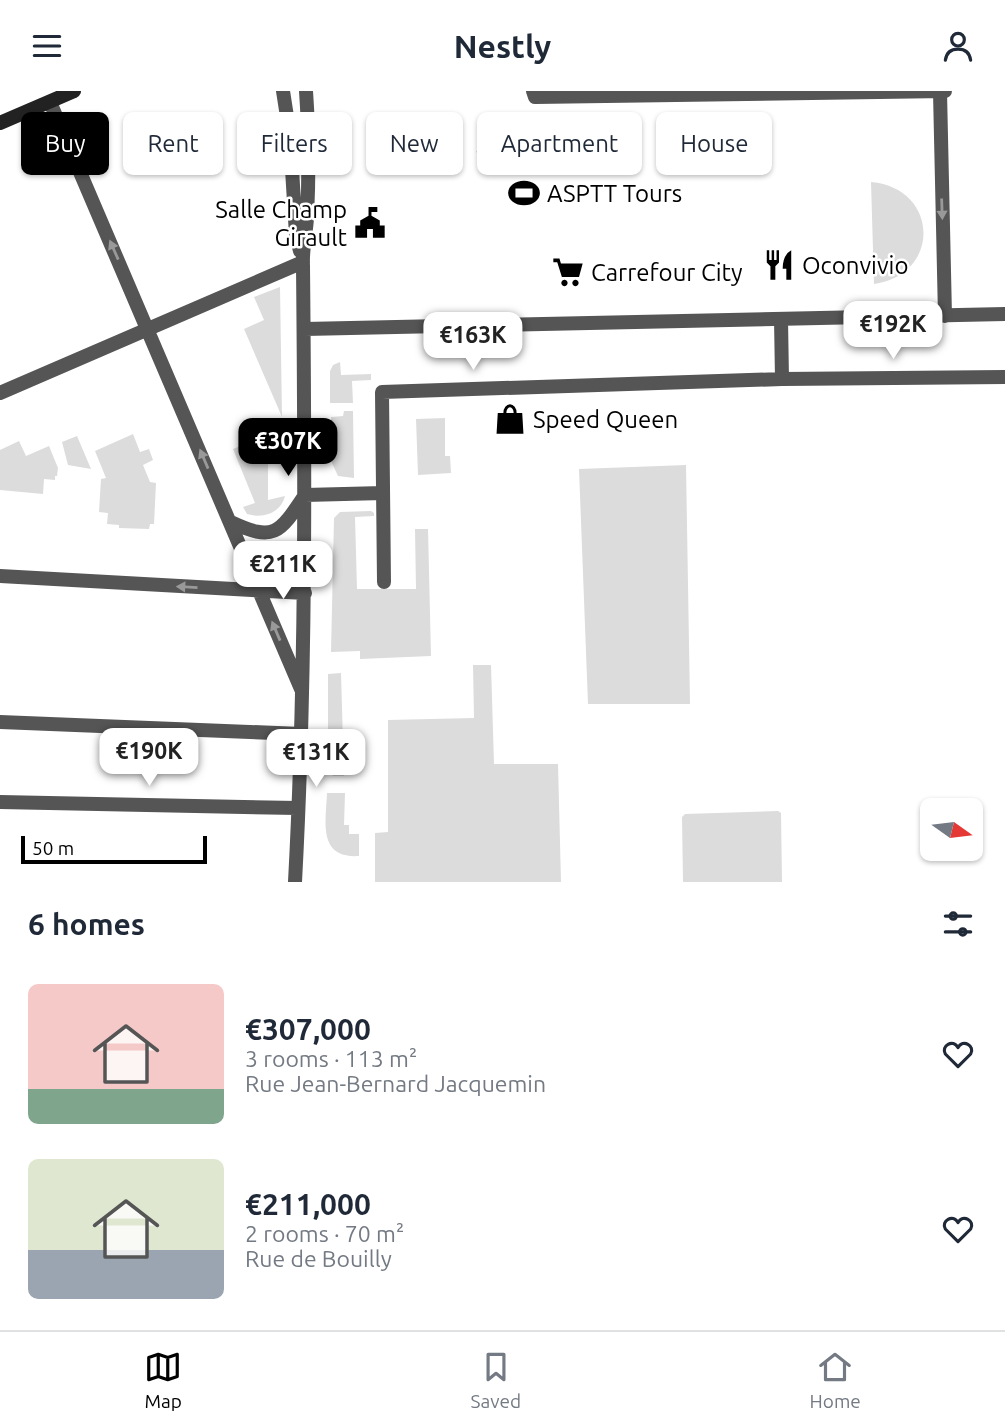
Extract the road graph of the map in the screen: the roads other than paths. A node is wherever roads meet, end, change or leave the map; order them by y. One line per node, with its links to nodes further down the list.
1 (74, 91): 6 (main road)
2 (283, 91): 8 (street)
3 (306, 91): 8 (street)
4 (942, 92): 5 (street); 10 (street, one-way to 10)
5 (534, 94)
6 (50, 102): 7 (main road); 12 (street, one-way to 6)
7 (0, 123)
8 (303, 262): 12 (street); 13 (street)
9 (1005, 314): 10 (street)
10 (945, 316): 11 (street)
11 (781, 319): 13 (street); 15 (street)
12 (149, 329): 16 (street); 19 (street, one-way to 12)
13 (305, 329): 18 (street)
14 (1005, 377): 15 (street)
15 (782, 379): 17 (street)
16 (0, 393)
17 (383, 493): 18 (street); 21 (street)
18 (305, 495): 19 (street); 23 (street)
19 (230, 522): 22 (street)
20 (0, 576): 22 (street, one-way to 20)
21 (384, 582)
22 (260, 591): 23 (street); 24 (street, one-way to 22)
23 (304, 593): 24 (street)
24 (303, 693): 26 (street)
25 (0, 722): 26 (street)
26 (301, 734): 28 (street)
27 (0, 802): 28 (street)
28 (297, 809): 29 (street)
29 (295, 882)

